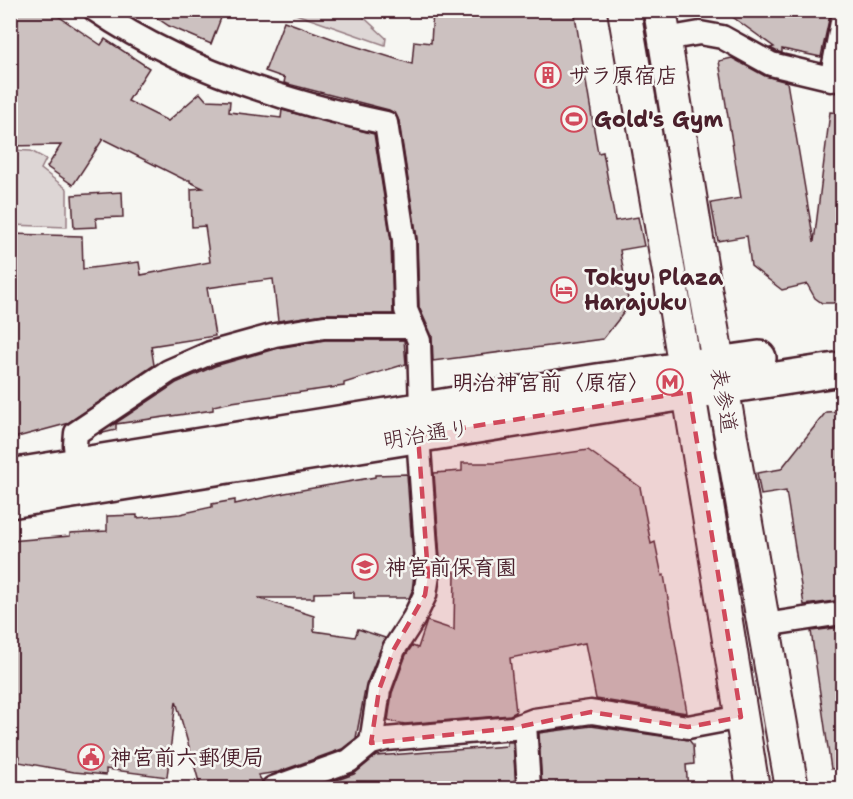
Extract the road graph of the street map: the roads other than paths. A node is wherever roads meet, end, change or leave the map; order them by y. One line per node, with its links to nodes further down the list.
1 (95, 10): 6 (street)
2 (624, 10): 10 (main road, 表参道)
3 (843, 22): 5 (street)
4 (662, 25): 5 (street); 9 (main road, 表参道)
5 (837, 81)
6 (413, 327): 11 (street); 12 (street)
7 (843, 347): 9 (main road, 明治通り)
8 (843, 369): 9 (main road, 明治通り)
9 (720, 375): 10 (main road, 明治通り); 16 (main road, 表参道)
10 (687, 380): 11 (main road, 明治通り); 17 (main road, 表参道)
11 (420, 422): 12 (main road, 明治通り); 14 (main road, 明治通り); 19 (street)
12 (77, 464): 13 (main road, 明治通り)
13 (10, 476)
14 (10, 501)
15 (843, 613): 16 (street)
16 (765, 625): 23 (main road, 表参道)
17 (741, 717): 18 (street); 22 (main road, 表参道)
18 (525, 724): 19 (street); 21 (street)
19 (371, 743): 20 (street)
20 (273, 789)
21 (529, 789)
22 (753, 789)
23 (792, 789)

